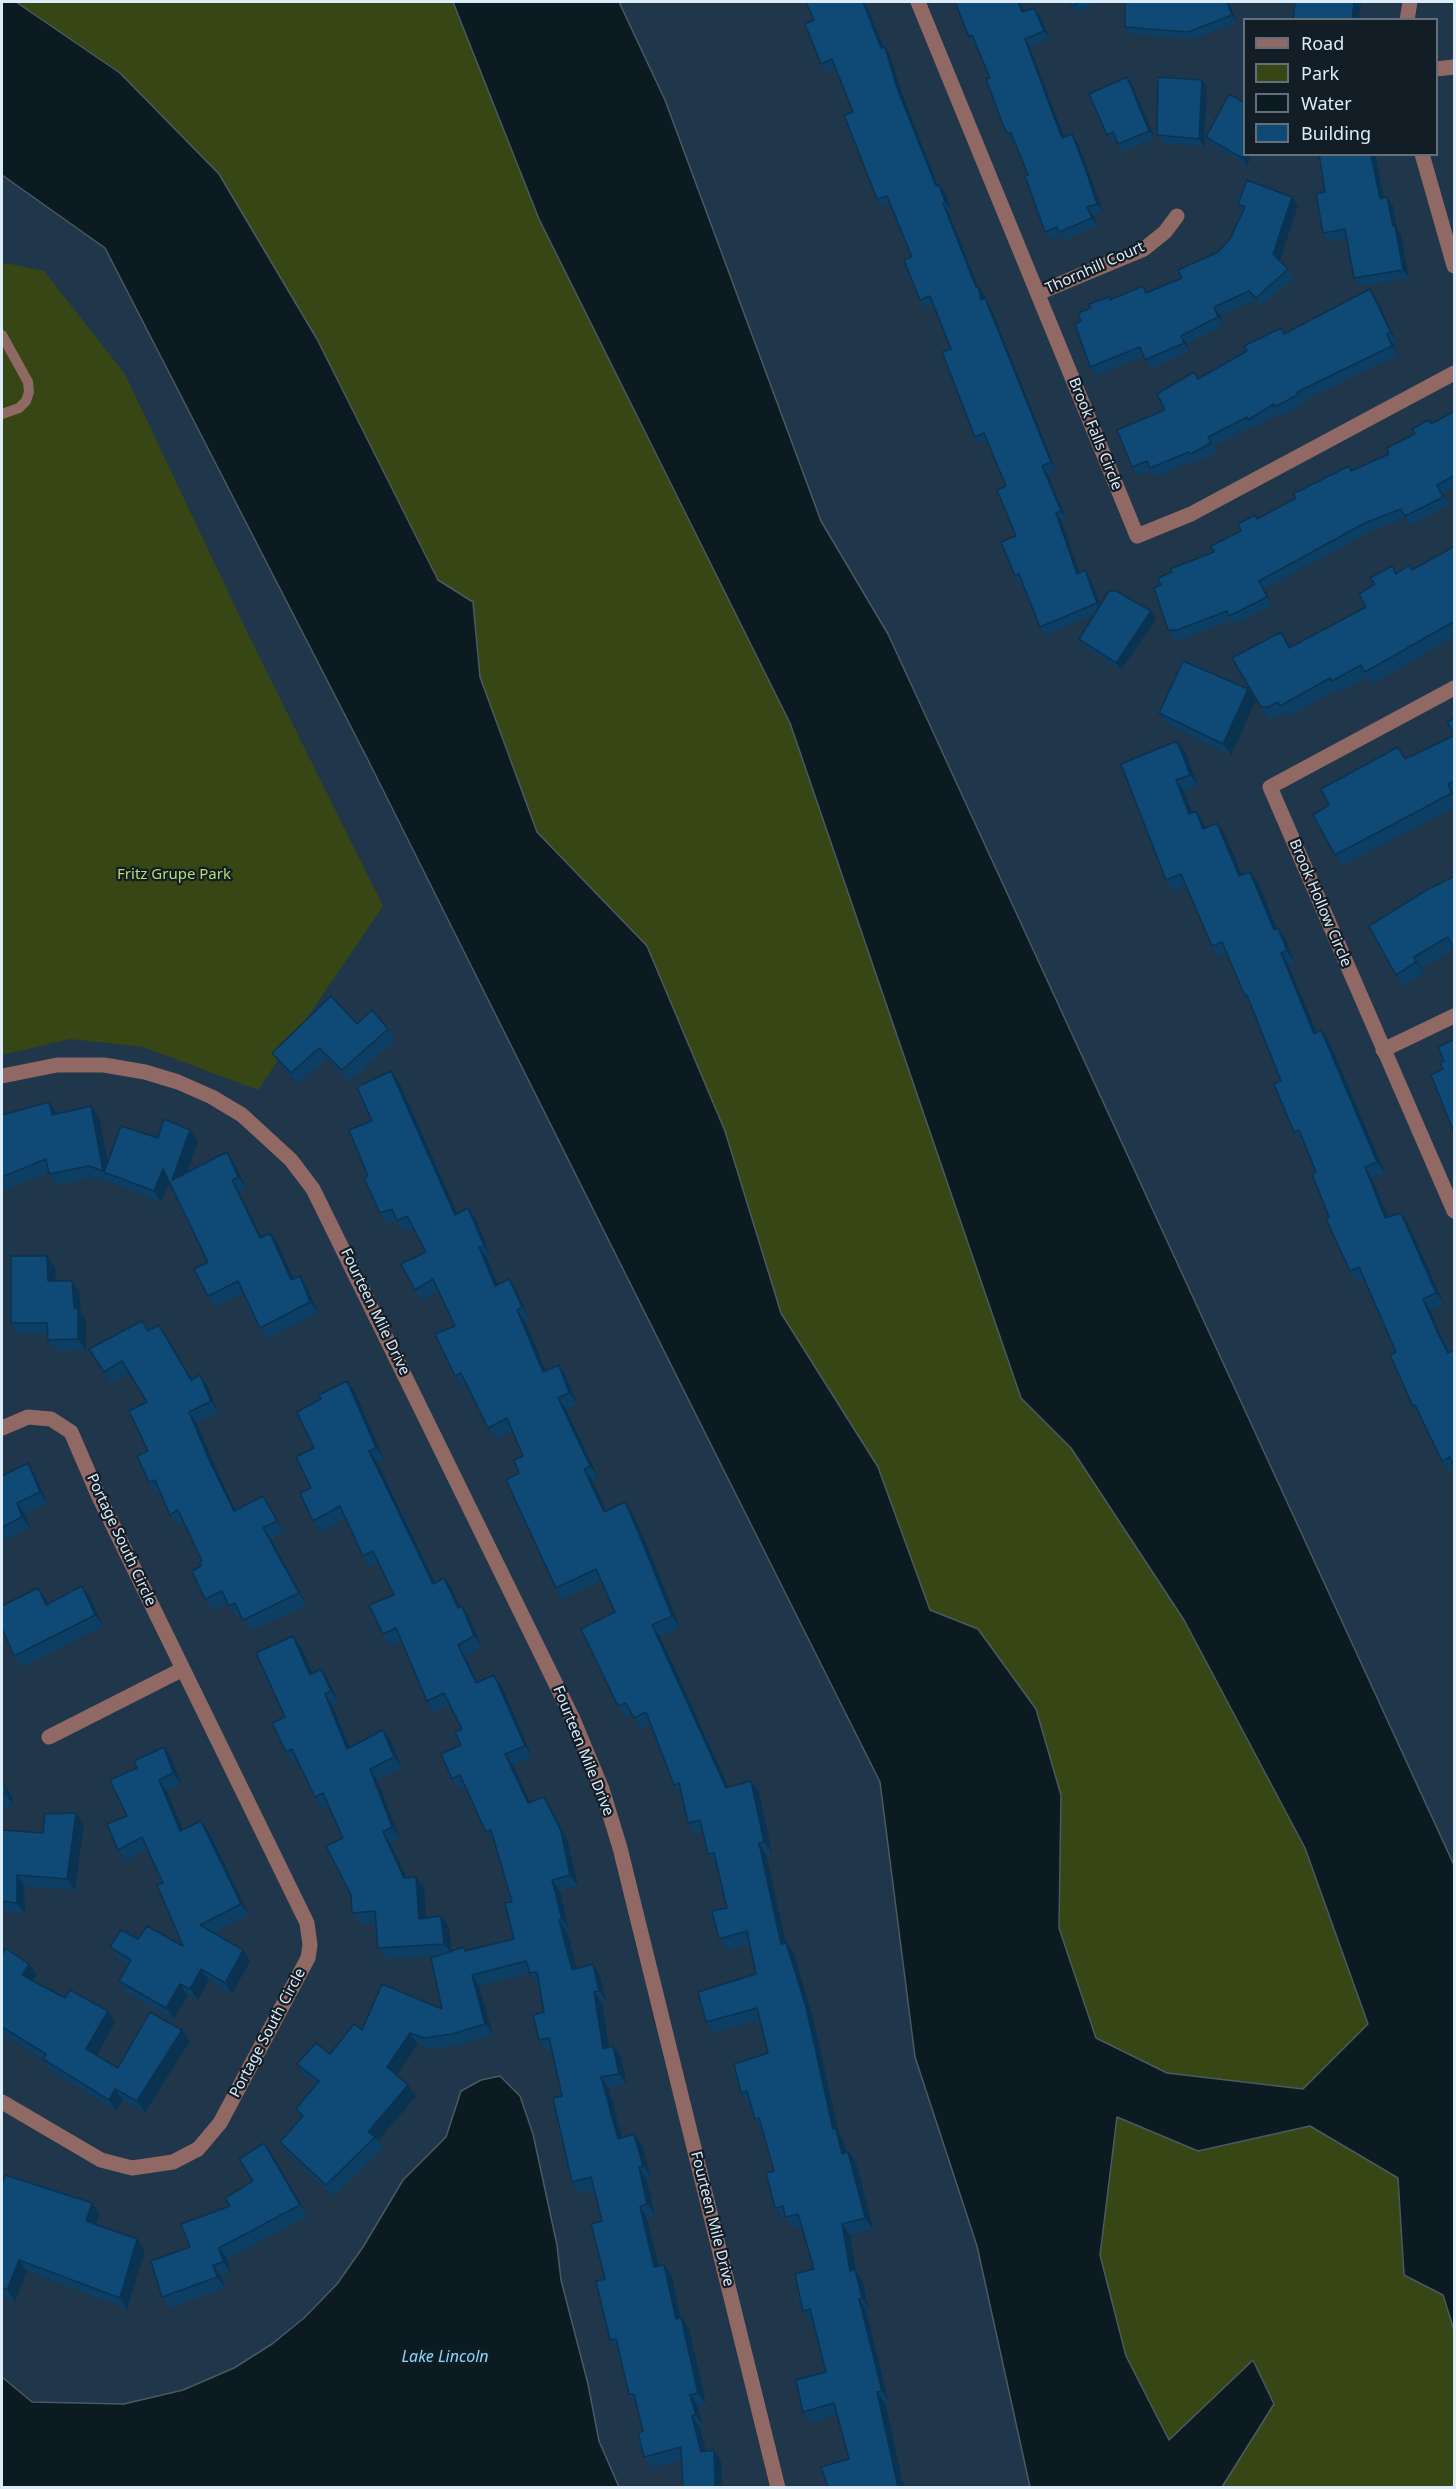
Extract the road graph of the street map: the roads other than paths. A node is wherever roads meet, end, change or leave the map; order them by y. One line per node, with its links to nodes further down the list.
1 (918, 2): 9 (street, Brook Falls Circle)
2 (1410, 2): 3 (street)
3 (1407, 18)
4 (1455, 67): 5 (street)
5 (1438, 69)
6 (1423, 156): 8 (street)
7 (1177, 216): 9 (street, Thornhill Court)
8 (1455, 266)
9 (1038, 293): 11 (street, Brook Falls Circle)
10 (2, 335): 12 (lane)
11 (1455, 373)
12 (2, 414)
13 (1455, 688): 15 (street, Brook Hollow Circle)
14 (1455, 1016): 15 (street)
15 (1383, 1050): 17 (street, Brook Hollow Circle)
16 (2, 1076): 22 (street, Fourteen Mile Drive)
17 (1455, 1210)
18 (2, 1428): 19 (street, Portage South Circle)
19 (183, 1669): 20 (street); 21 (street, Portage South Circle)
20 (49, 1737)
21 (2, 2102)
22 (778, 2487)

